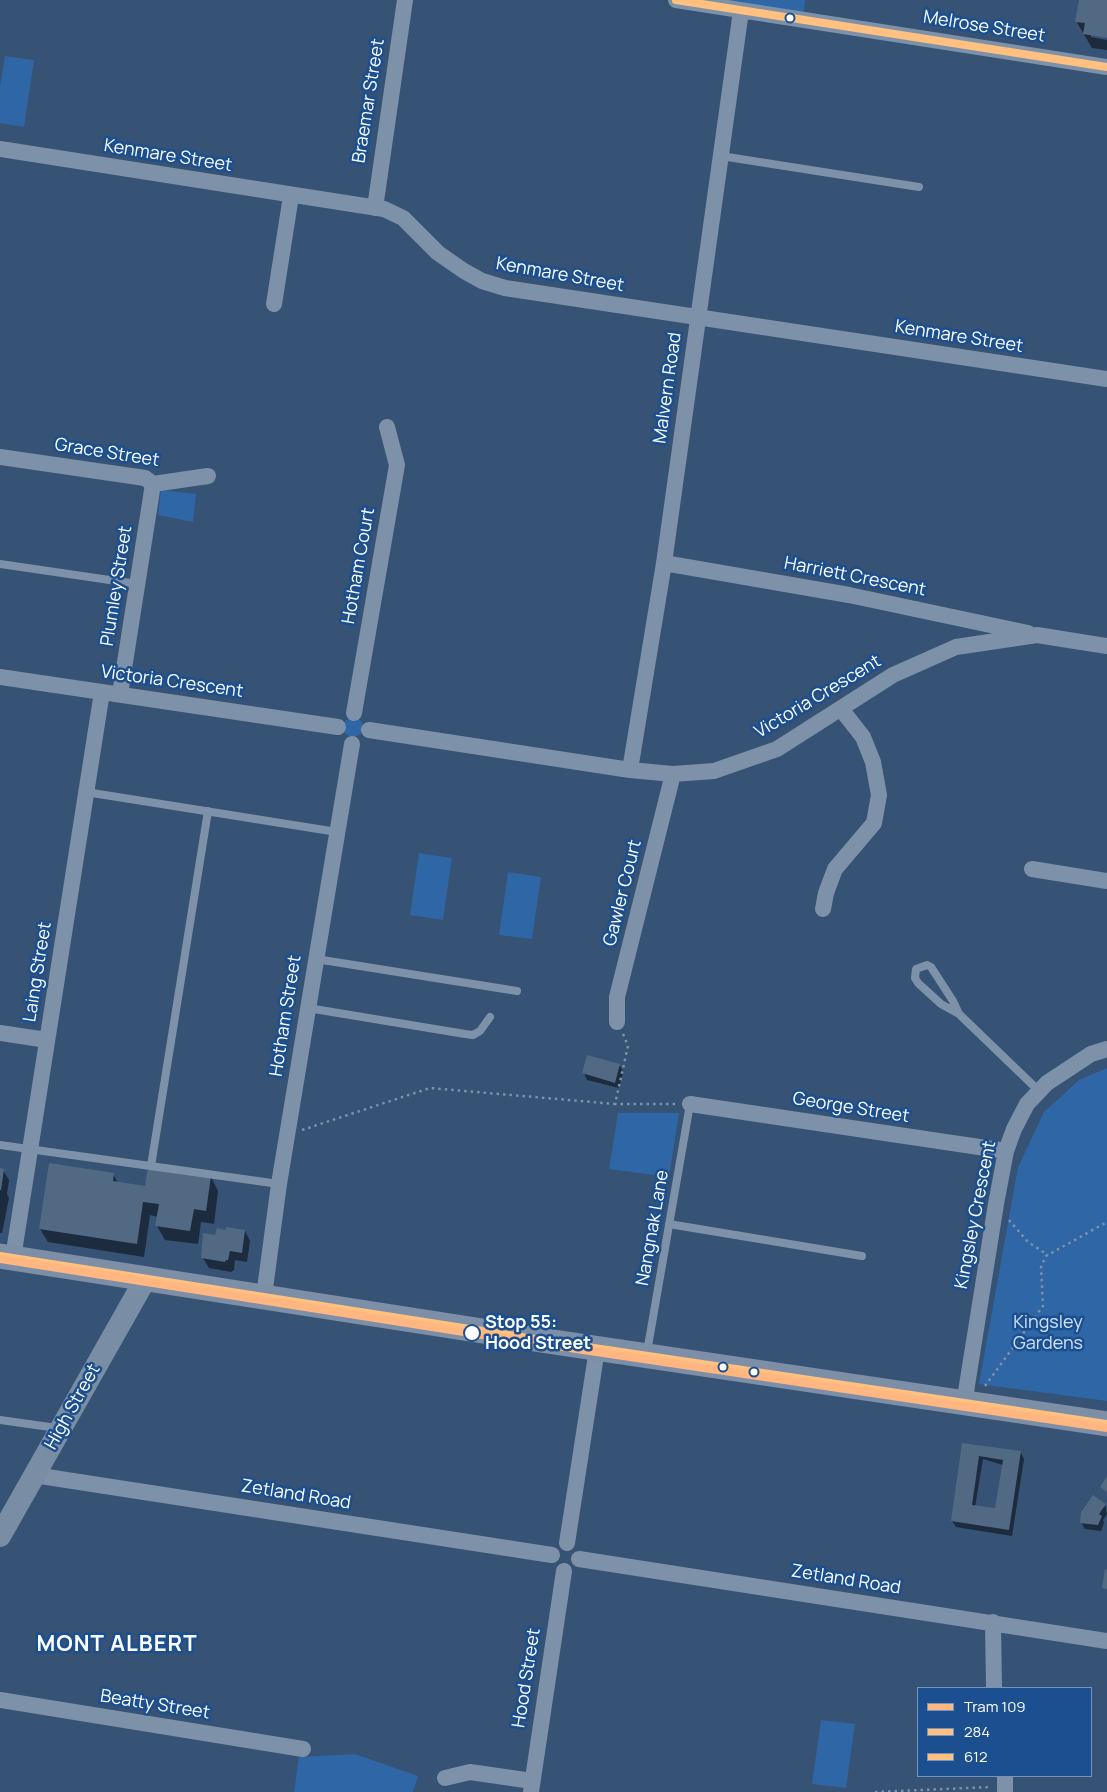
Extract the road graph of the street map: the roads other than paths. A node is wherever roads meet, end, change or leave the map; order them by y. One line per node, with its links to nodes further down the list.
1 (404, 0): 9 (street, Braemar Street)
2 (676, 0): 3 (street, Melrose Street)
3 (741, 11): 4 (street, Melrose Street); 6 (street, Malvern Road)
4 (1107, 67)
5 (0, 149): 8 (street, Kenmare Street)
6 (721, 156): 7 (lane); 11 (street, Malvern Road)
7 (920, 187)
8 (291, 196): 9 (street, Kenmare Street); 10 (street)
9 (375, 208): 11 (street, Kenmare Street)
10 (274, 304)
11 (698, 318): 12 (street, Kenmare Street); 17 (street, Malvern Road)
12 (1107, 379)
13 (387, 427): 26 (street, Hotham Court)
14 (0, 457): 16 (street, Grace Street)
15 (208, 476): 16 (street, Grace Street)
16 (153, 484): 19 (street, Plumley Street)
17 (664, 563): 20 (street, Harriett Crescent); 30 (street, Malvern Road)
18 (0, 564): 19 (lane)
19 (137, 584): 24 (street, Plumley Street)
20 (1037, 635): 21 (street, Victoria Crescent); 25 (street, Victoria Crescent)
21 (1107, 646)
22 (0, 677): 23 (street, Victoria Crescent)
23 (102, 692): 24 (street, Victoria Crescent); 32 (street, Laing Street)
24 (120, 694): 27 (street, Victoria Crescent)
25 (841, 709): 31 (street, Victoria Crescent); 37 (street)
26 (354, 713): 27 (street); 28 (street)
27 (338, 727): 29 (street)
28 (369, 730): 29 (street); 30 (street, Victoria Crescent)
29 (352, 744): 34 (street, Hotham Street)
30 (630, 770): 31 (street, Victoria Crescent)
31 (673, 774): 43 (street, Gawler Court)
32 (86, 792): 33 (lane); 45 (street, Laing Street)
33 (208, 811): 34 (lane); 52 (lane)
34 (337, 832): 38 (street, Hotham Street)
35 (1032, 869): 36 (street)
36 (1107, 880)
37 (823, 909)
38 (316, 959): 39 (lane); 40 (street, Hotham Street)
39 (517, 991)
40 (308, 1008): 42 (lane); 53 (street, Hotham Street)
41 (959, 1014): 41 (lane); 47 (lane)
42 (490, 1017)
43 (617, 1022)
44 (0, 1033): 45 (street)
45 (47, 1040): 50 (street, Laing Street)
46 (1107, 1049): 47 (street, Kingsley Crescent)
47 (1039, 1091): 51 (street, Kingsley Crescent)
48 (690, 1104): 51 (street, George Street); 54 (lane, Nangnak Lane)
49 (0, 1145): 50 (lane)
50 (30, 1149): 52 (lane); 56 (street, Laing Street)
51 (1006, 1151): 61 (street, Kingsley Crescent)
52 (151, 1166): 53 (lane)
53 (279, 1184): 58 (street, Hotham Street)
54 (669, 1224): 55 (lane); 60 (lane, Nangnak Lane)
55 (862, 1256)
56 (6, 1257): 57 (main road)
57 (146, 1278): 58 (main road); 64 (street, High Street)
58 (264, 1296): 59 (main road)
59 (597, 1349): 60 (main road); 67 (street)
60 (647, 1356): 61 (main road)
61 (964, 1404): 63 (main road)
62 (0, 1420): 64 (lane)
63 (1107, 1424)
64 (61, 1429): 65 (street, High Street)
65 (34, 1474): 66 (street, High Street); 68 (street, Zetland Road)
66 (0, 1536)
67 (568, 1543): 68 (street); 69 (street)
68 (552, 1555): 70 (street)
69 (579, 1559): 70 (street); 71 (street, Zetland Road)
70 (564, 1571): 77 (street, Hood Street)
71 (993, 1622): 72 (street, Zetland Road); 73 (street)
72 (1107, 1640)
73 (994, 1687)
74 (0, 1700): 75 (street, Beatty Street)
75 (303, 1749)
76 (445, 1778): 77 (street)
77 (531, 1786)

